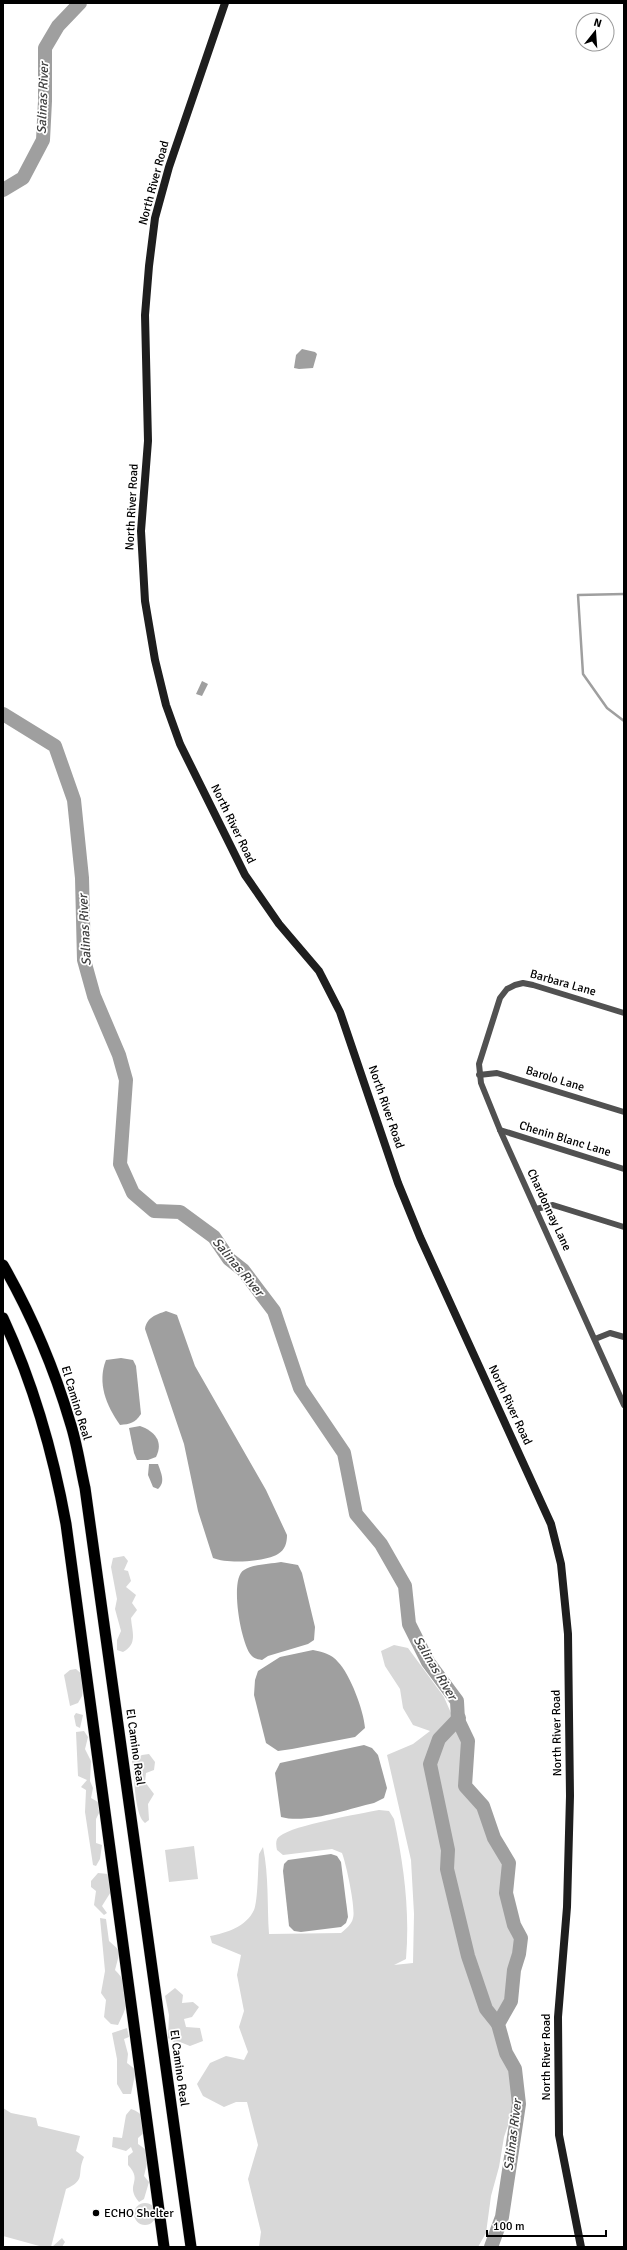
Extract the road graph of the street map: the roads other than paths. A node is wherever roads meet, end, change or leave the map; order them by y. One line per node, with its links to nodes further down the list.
1 (225, 3): 17 (main road, North River Road)
2 (624, 1013): 3 (street, Barbara Lane)
3 (493, 1021): 4 (street, Chardonnay Lane)
4 (479, 1075): 5 (street, Barolo Lane); 6 (street, Chardonnay Lane)
5 (624, 1112)
6 (500, 1130): 7 (street, Chenin Blanc Lane); 8 (street, Chardonnay Lane)
7 (624, 1169)
8 (536, 1209): 9 (street); 13 (street, Chardonnay Lane)
9 (624, 1227)
10 (3, 1265): 16 (highway, El Camino Real)
11 (3, 1318): 15 (highway)
12 (624, 1338): 13 (street)
13 (595, 1339): 14 (street, Chardonnay Lane)
14 (624, 1405)
15 (164, 2247)
16 (191, 2247)
17 (581, 2247)

